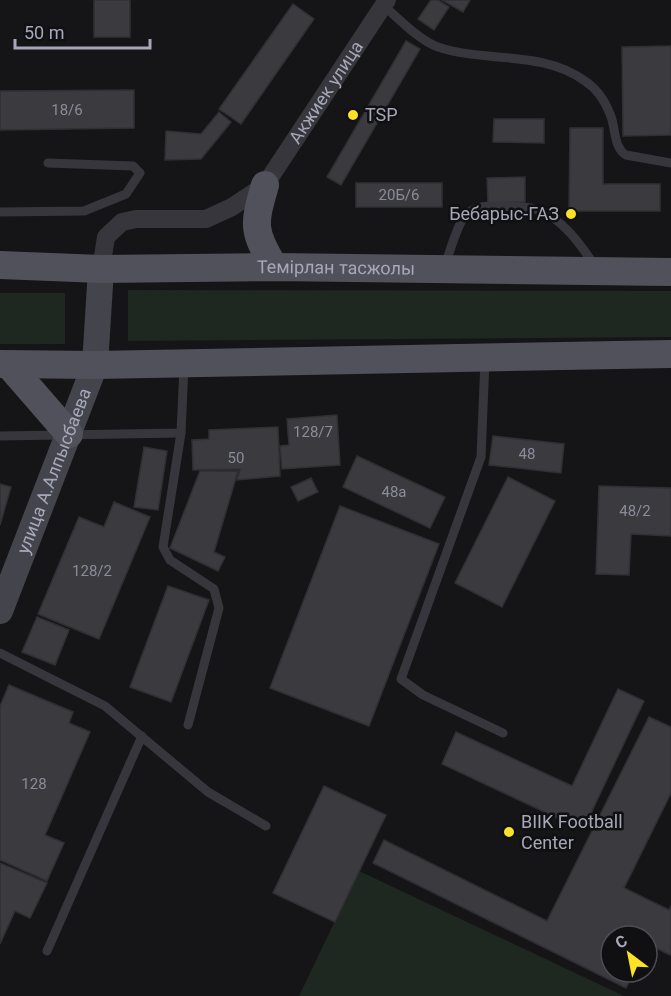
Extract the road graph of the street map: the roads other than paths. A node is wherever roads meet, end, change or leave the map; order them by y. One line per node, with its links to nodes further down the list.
1 (385, 3): 3 (lane); 4 (street, Акжиек улица)
2 (48, 163): 5 (lane)
3 (671, 163)
4 (264, 184): 7 (main road); 8 (street)
5 (0, 212)
6 (0, 265): 8 (main road, Темірлан тасжолы)
7 (274, 267): 8 (main road, Темірлан тасжолы); 9 (main road, Темірлан тасжолы)
8 (101, 269): 16 (street, улица А.Алпысбаева)
9 (444, 269): 10 (main road, Темірлан тасжолы); 10 (lane)
10 (598, 271): 11 (main road, Темірлан тасжолы)
11 (671, 272)
12 (671, 354): 13 (main road)
13 (485, 358): 15 (main road); 23 (lane)
14 (5, 364): 16 (main road); 18 (main road)
15 (184, 364): 16 (main road); 17 (lane)
16 (95, 365): 18 (street, улица А.Алпысбаева)
17 (181, 433): 18 (lane); 22 (lane)
18 (69, 435): 19 (lane); 20 (street, улица А.Алпысбаева)
19 (0, 436)
20 (0, 611)
21 (0, 653): 24 (lane)
22 (188, 725)
23 (503, 733)
24 (142, 736): 25 (lane); 26 (lane)
25 (266, 826)
26 (47, 951)

